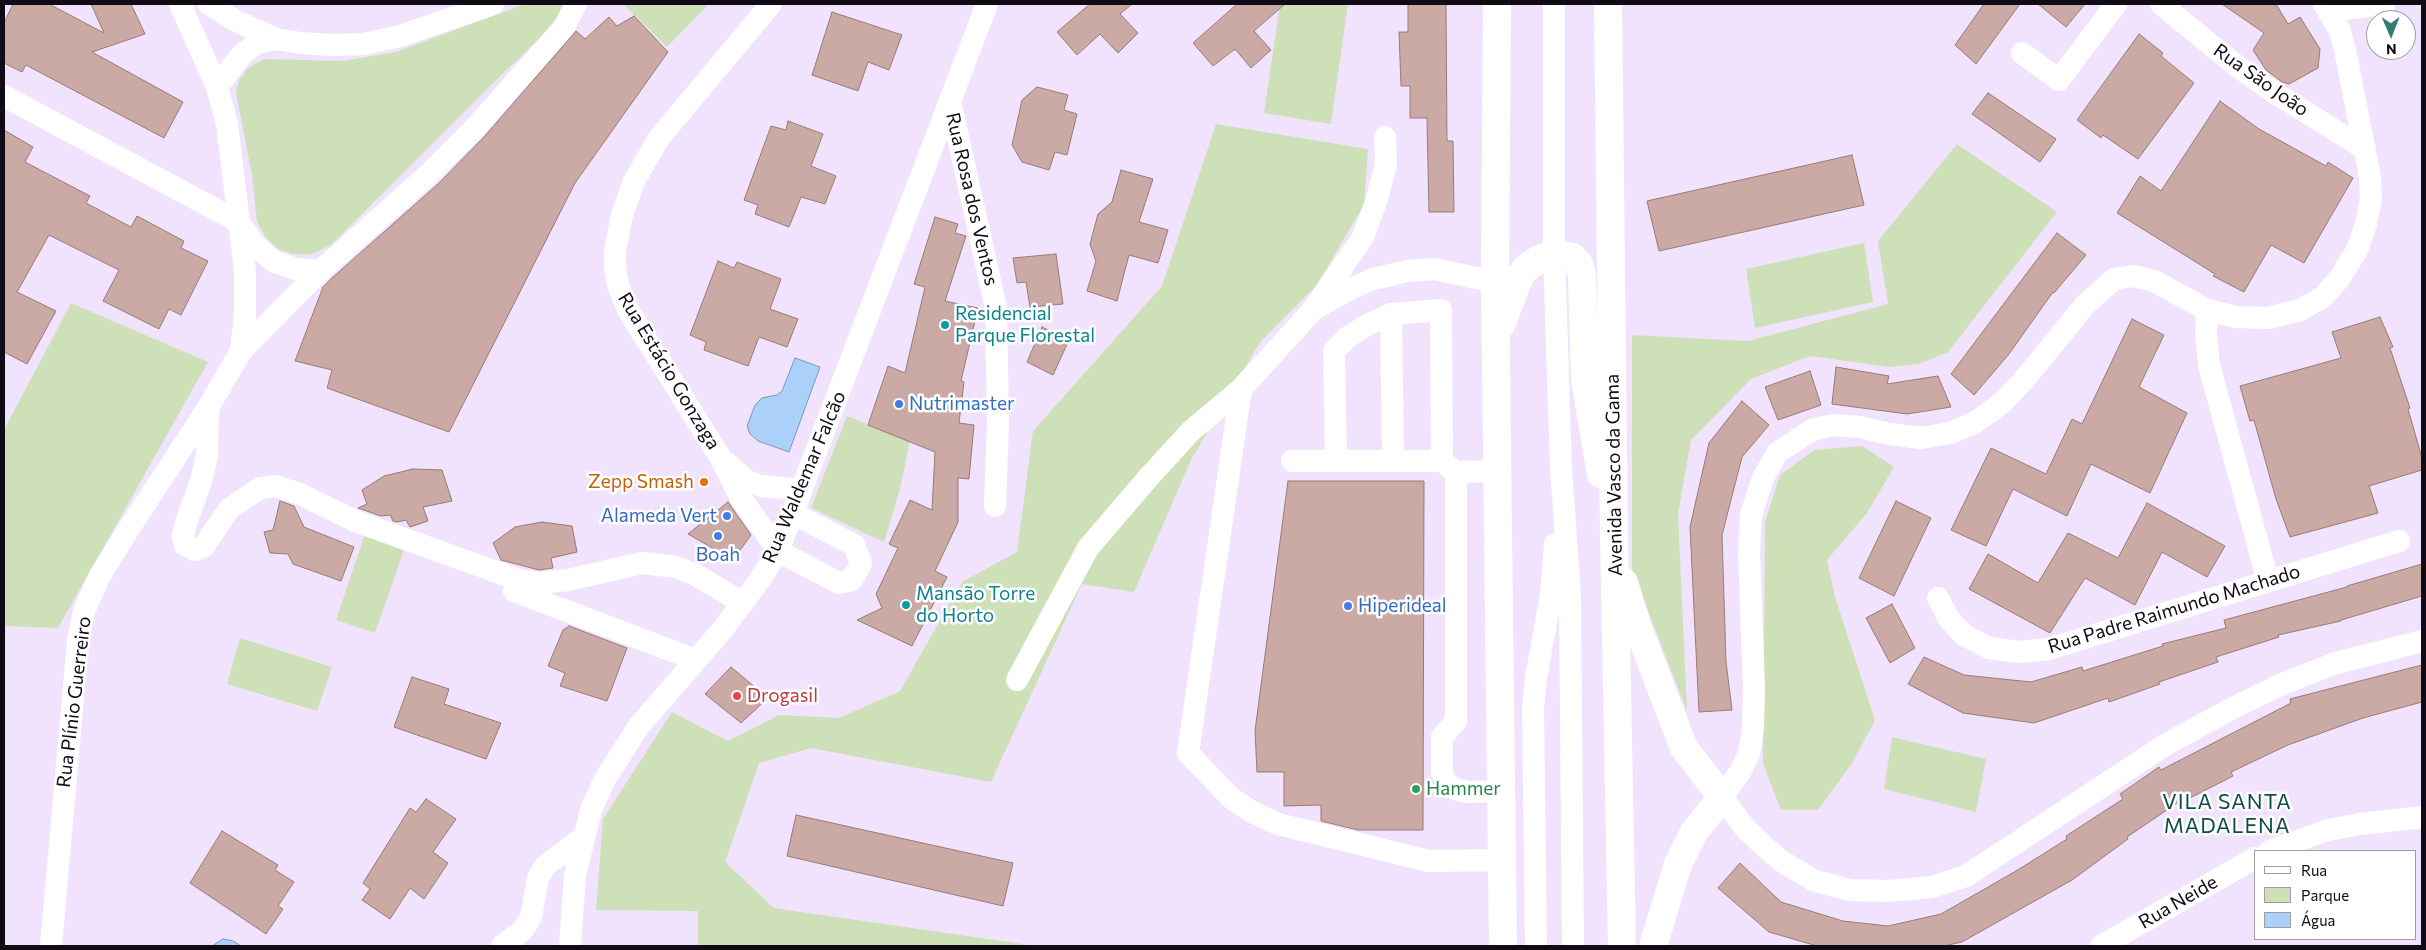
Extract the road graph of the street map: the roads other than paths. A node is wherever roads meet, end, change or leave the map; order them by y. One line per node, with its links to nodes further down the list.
1 (180, 4): 16 (street)
2 (209, 4): 14 (street)
3 (493, 4): 14 (street)
4 (576, 4): 23 (street)
5 (771, 4): 32 (street, Rua Estácio Gonzaga)
6 (987, 4): 18 (street, Rua Waldemar Falcão)
7 (1497, 4): 24 (main road)
8 (1554, 4): 22 (street)
9 (1608, 4): 43 (main road, Avenida Vasco da Gama)
10 (2116, 4): 15 (street)
11 (2161, 4): 20 (street, Rua São João)
12 (2384, 4): 13 (street)
13 (2326, 7): 20 (street)
14 (276, 39): 16 (street)
15 (2022, 53)
16 (217, 87): 21 (street)
17 (4, 96): 21 (street)
18 (950, 101): 39 (street, Rua Waldemar Falcão); 40 (street, Rua Rosa dos Ventos)
19 (1385, 137): 25 (street)
20 (2365, 149): 26 (street)
21 (239, 222): 23 (street); 29 (street)
22 (1554, 254): 28 (main road); 37 (street); 43 (main road)
23 (320, 271): 29 (street)
24 (1495, 282): 25 (street); 28 (main road)
25 (1314, 310): 30 (street)
26 (2207, 310): 45 (street); 53 (street)
27 (1391, 314): 34 (street); 35 (street); 36 (street)
28 (1496, 340): 38 (main road)
29 (240, 351): 31 (street, Rua Plínio Guerreiro)
30 (1241, 389): 51 (street); 58 (street)
31 (208, 408): 48 (street); 60 (street, Rua Plínio Guerreiro)
32 (720, 457): 39 (street, Rua Estácio Gonzaga); 44 (street, Rua Estácio Gonzaga)
33 (1292, 461): 34 (street)
34 (1336, 461): 35 (street)
35 (1393, 461): 36 (street)
36 (1449, 466): 38 (street); 52 (street)
37 (1561, 468): 63 (street); 64 (street)
38 (1498, 471): 52 (main road)
39 (802, 490): 41 (street, Rua Waldemar Falcão)
40 (995, 506)
41 (792, 513): 44 (street, Rua Waldemar Falcão); 44 (street)
42 (2399, 541): 45 (street, Rua Padre Raimundo Machado)
43 (1614, 543): 53 (main road); 65 (main road, Avenida Vasco da Gama)
44 (778, 551): 48 (street, Rua Waldemar Falcão)
45 (2268, 581): 47 (street, Rua Padre Raimundo Machado)
46 (514, 591): 50 (street)
47 (1938, 598)
48 (743, 603): 50 (street, Rua Waldemar Falcão)
49 (2422, 641): 53 (street)
50 (696, 660): 55 (street, Rua Waldemar Falcão)
51 (1017, 680)
52 (1502, 792): 58 (main road)
53 (1722, 797): 66 (main road)
54 (2422, 817): 56 (street)
55 (582, 838): 59 (street, Rua Waldemar Falcão); 61 (street)
56 (2272, 850)
57 (2254, 859): 67 (street, Rua Neide)
58 (1503, 860): 62 (main road)
59 (568, 944)
60 (51, 946)
61 (502, 946)
62 (1503, 946)
63 (1536, 946)
64 (1573, 946)
65 (1622, 946)
66 (1653, 946)
67 (2101, 946)

